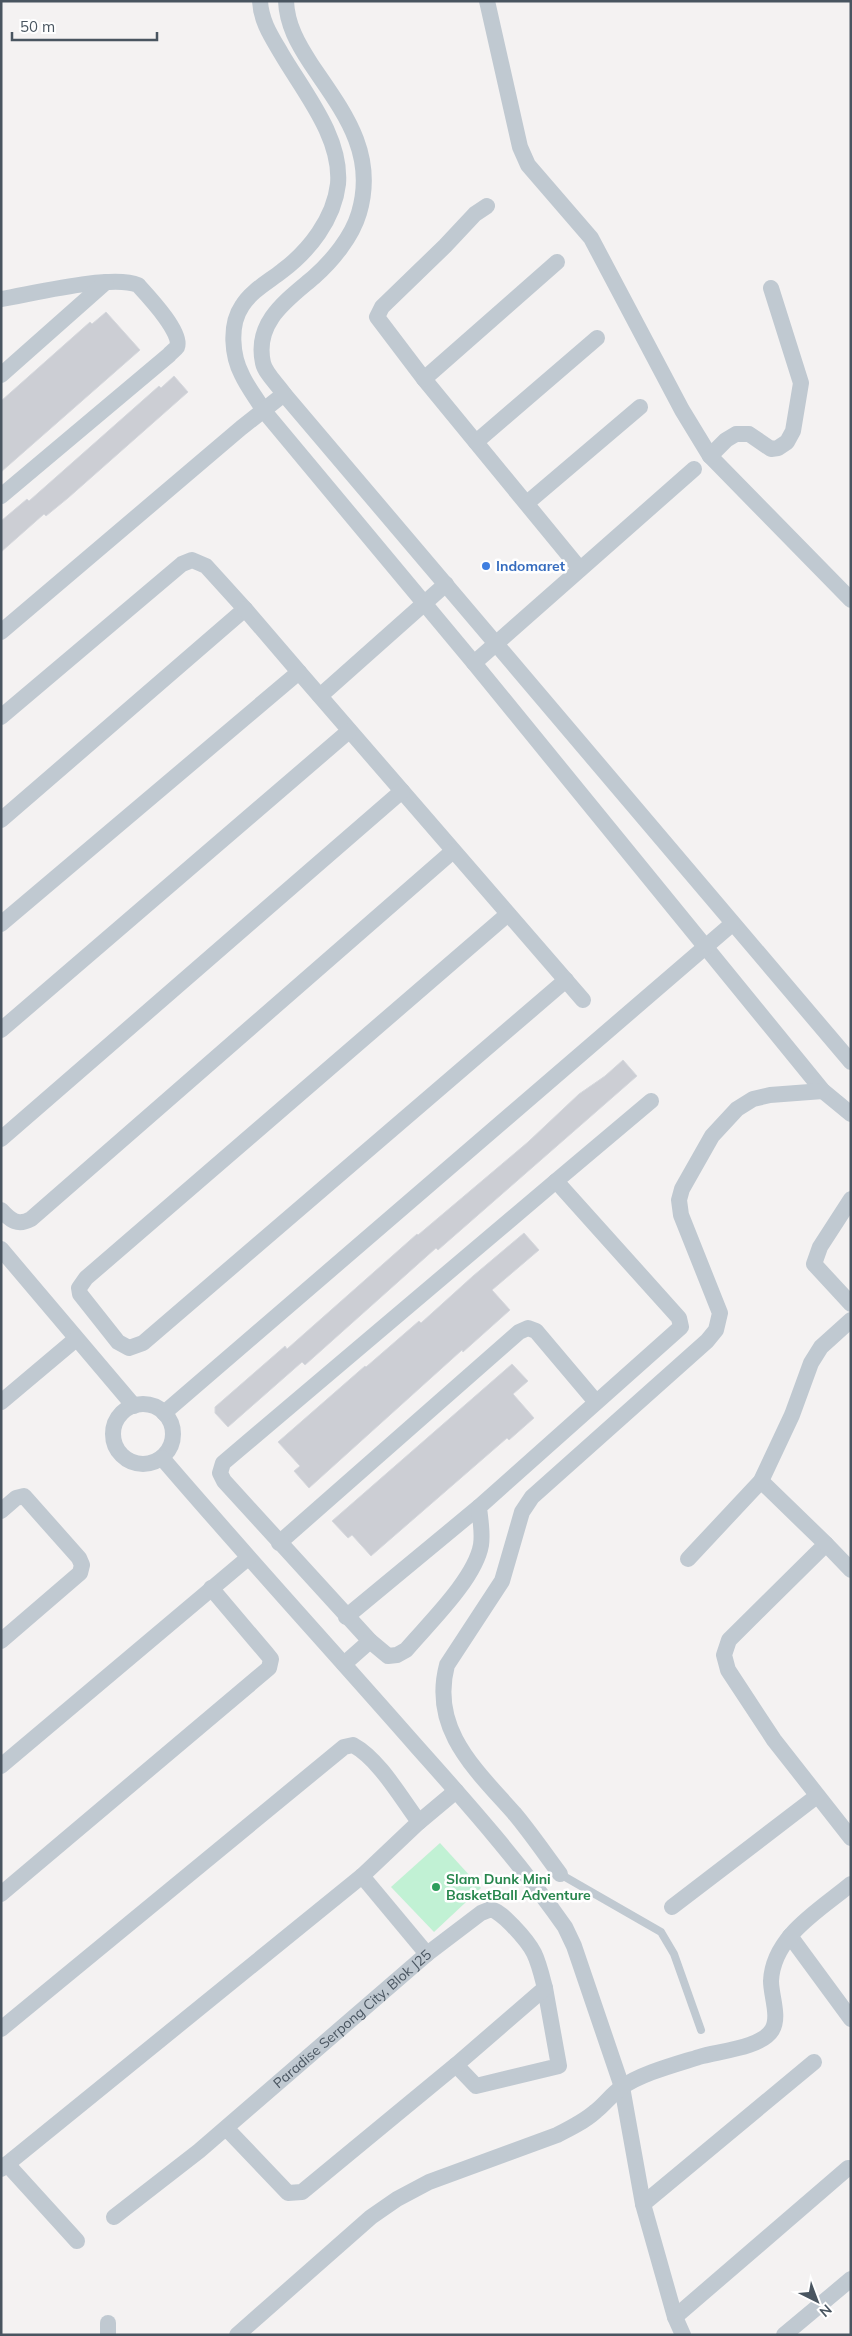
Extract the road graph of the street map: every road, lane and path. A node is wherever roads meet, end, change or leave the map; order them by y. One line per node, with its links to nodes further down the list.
1 (260, 1): 14 (street)
2 (286, 1): 12 (street)
3 (487, 1): 16 (street)
4 (487, 206): 11 (street)
5 (557, 262): 11 (street)
6 (106, 282): 8 (street); 10 (street); 18 (street)
7 (771, 288): 16 (street)
8 (1, 299)
9 (597, 338): 15 (street)
10 (1, 375)
11 (424, 379): 15 (street)
12 (284, 394): 14 (street); 21 (street)
13 (640, 406): 19 (street)
14 (264, 411): 23 (street); 25 (street)
15 (476, 442): 19 (street)
16 (710, 456): 22 (street)
17 (694, 469): 20 (street)
18 (1, 496)
19 (526, 503): 20 (street)
20 (580, 569): 26 (street)
21 (446, 584): 23 (street); 26 (street)
22 (851, 600)
23 (424, 604): 27 (street); 29 (street)
24 (245, 610): 28 (street); 30 (street); 33 (street)
25 (1, 632)
26 (497, 643): 27 (street); 37 (street)
27 (474, 663): 38 (street)
28 (299, 672): 29 (street); 36 (street)
29 (320, 696): 31 (street)
30 (1, 717)
31 (349, 730): 32 (street); 41 (street)
32 (402, 791): 34 (street); 46 (street)
33 (1, 820)
34 (453, 851): 35 (street); 49 (street)
35 (508, 914): 39 (street); 39 (street)
36 (1, 924)
37 (732, 924): 38 (street); 42 (street)
38 (706, 949): 43 (street); 57 (street)
39 (566, 980): 40 (street)
40 (583, 1000)
41 (1, 1030)
42 (851, 1062)
43 (823, 1090): 45 (street); 77 (street)
44 (651, 1101): 47 (street)
45 (851, 1114)
46 (1, 1139)
47 (556, 1181): 55 (street); 62 (street)
48 (851, 1199): 51 (street)
49 (1, 1210)
50 (1, 1249): 53 (street)
51 (851, 1304)
52 (851, 1320): 59 (street)
53 (76, 1339): 54 (street); 56 (street)
54 (1, 1402)
55 (596, 1402): 60 (street); 62 (street)
56 (134, 1406): 57 (street); 58 (street)
57 (164, 1413): 58 (street)
58 (162, 1458): 64 (street)
59 (761, 1481): 63 (street); 65 (street)
60 (479, 1506): 68 (street); 70 (street)
61 (1, 1511): 69 (street)
62 (279, 1543): 68 (street)
63 (826, 1544): 66 (street); 74 (street)
64 (248, 1558): 67 (street); 71 (street)
65 (688, 1559)
66 (851, 1570)
67 (211, 1588): 72 (street); 80 (street)
68 (346, 1617): 70 (street)
69 (1, 1641)
70 (370, 1641): 71 (street)
71 (344, 1664): 73 (street)
72 (1, 1766)
73 (456, 1791): 75 (street); 90 (street)
74 (817, 1796): 76 (street); 81 (street)
75 (419, 1822): 78 (street); 86 (street)
76 (851, 1838)
77 (560, 1874): 87 (lane)
78 (362, 1876): 83 (street); 92 (street)
79 (851, 1884): 82 (street)
80 (1, 1894)
81 (672, 1907)
82 (790, 1936): 85 (street); 90 (street)
83 (427, 1954): 84 (street, Paradise Serpong City, Blok J25); 91 (street, Paradise Serpong City, Blok J25)
84 (545, 1988): 89 (street); 89 (street)
85 (851, 2019)
86 (1, 2029)
87 (702, 2030)
88 (814, 2062): 94 (street)
89 (456, 2065): 91 (street)
90 (622, 2087): 94 (street); 99 (street)
91 (226, 2128): 95 (street, Paradise Serpong City, Blok J25)
92 (4, 2166): 96 (street)
93 (848, 2168): 98 (street)
94 (643, 2204): 98 (street)
95 (114, 2217)
96 (77, 2241)
97 (851, 2278): 101 (street)
98 (675, 2318): 100 (street)
99 (237, 2335)
100 (683, 2335)
101 (784, 2335)

